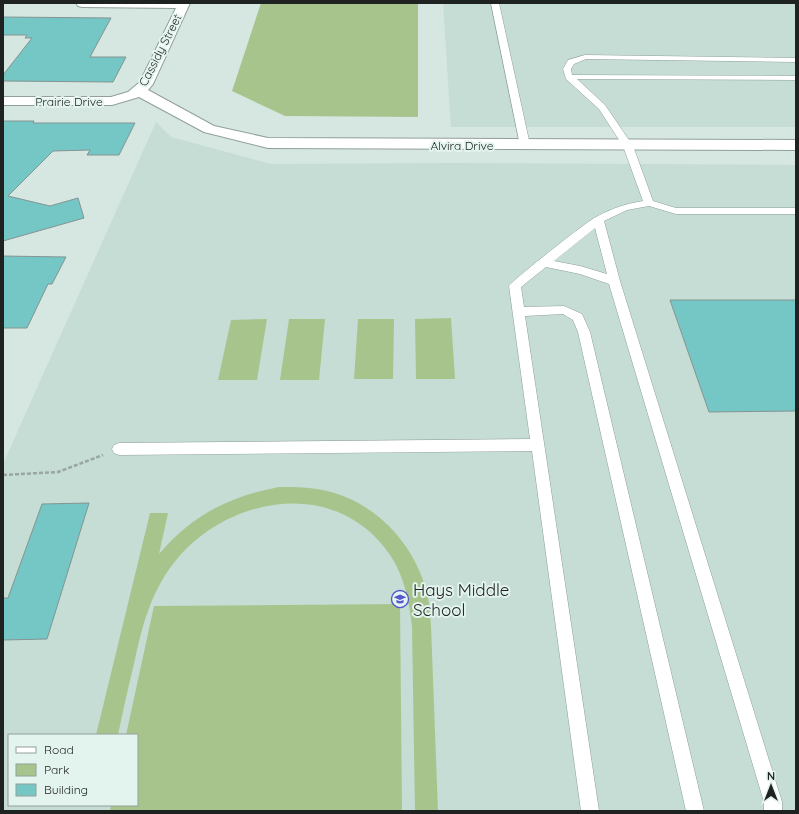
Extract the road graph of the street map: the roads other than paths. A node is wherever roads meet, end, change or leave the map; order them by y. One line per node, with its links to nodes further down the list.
1 (82, 3): 3 (street)
2 (495, 3): 9 (lane)
3 (184, 4): 7 (street, Cassidy Street)
4 (796, 60): 5 (lane)
5 (569, 77): 6 (lane); 11 (lane)
6 (796, 78)
7 (136, 93): 8 (street, Prairie Drive); 9 (street, Alvira Drive)
8 (3, 101)
9 (525, 145): 11 (street, Alvira Drive)
10 (796, 145): 11 (street, Alvira Drive)
11 (628, 146): 12 (lane)
12 (649, 203): 13 (lane); 14 (lane)
13 (796, 212)
14 (598, 220): 15 (lane); 16 (lane)
15 (543, 263): 16 (lane); 17 (lane)
16 (614, 281): 22 (lane)
17 (519, 312): 18 (lane); 21 (lane)
18 (538, 445): 19 (lane); 20 (lane)
19 (119, 448)
20 (590, 811)
21 (694, 811)
22 (773, 811)

